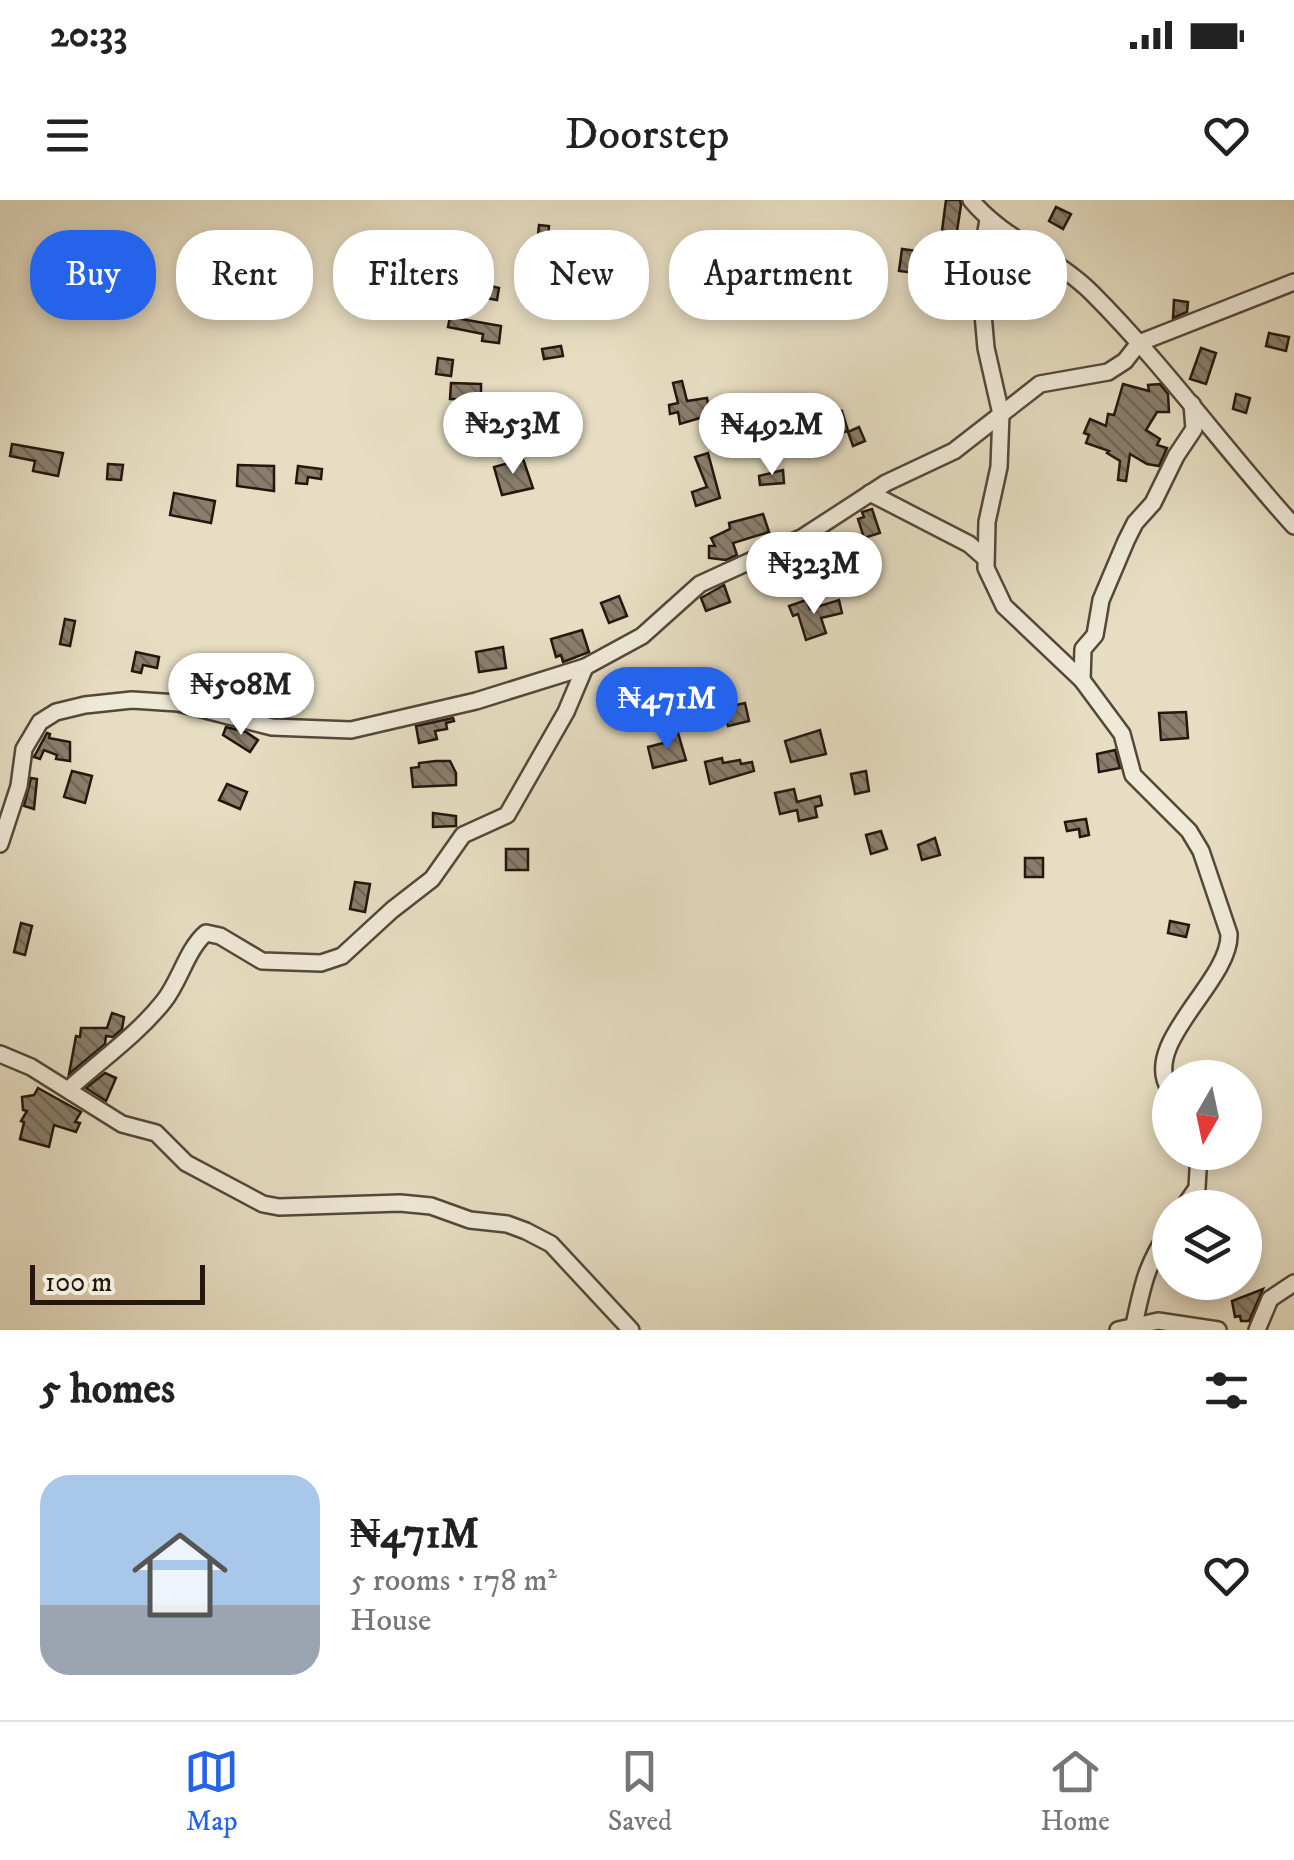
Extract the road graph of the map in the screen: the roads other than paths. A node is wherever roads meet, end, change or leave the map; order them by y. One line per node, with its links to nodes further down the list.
1 (970, 200): 2 (street)
2 (988, 220): 4 (street); 6 (street)
3 (1294, 282): 4 (street)
4 (1139, 343): 5 (street); 6 (street)
5 (1192, 404): 8 (street); 11 (street)
6 (1002, 414): 7 (street); 9 (street)
7 (870, 493): 9 (street); 10 (street)
8 (1294, 526)
9 (985, 558): 11 (street)
10 (585, 667): 12 (street); 15 (street)
11 (1082, 680): 14 (street)
12 (0, 844)
13 (0, 1054): 15 (street)
14 (1165, 1060)
15 (71, 1092): 19 (street)
16 (1152, 1257): 18 (street)
17 (1294, 1282): 21 (street)
18 (1126, 1328): 20 (street)
19 (631, 1330)
20 (1218, 1330)
21 (1259, 1330)

